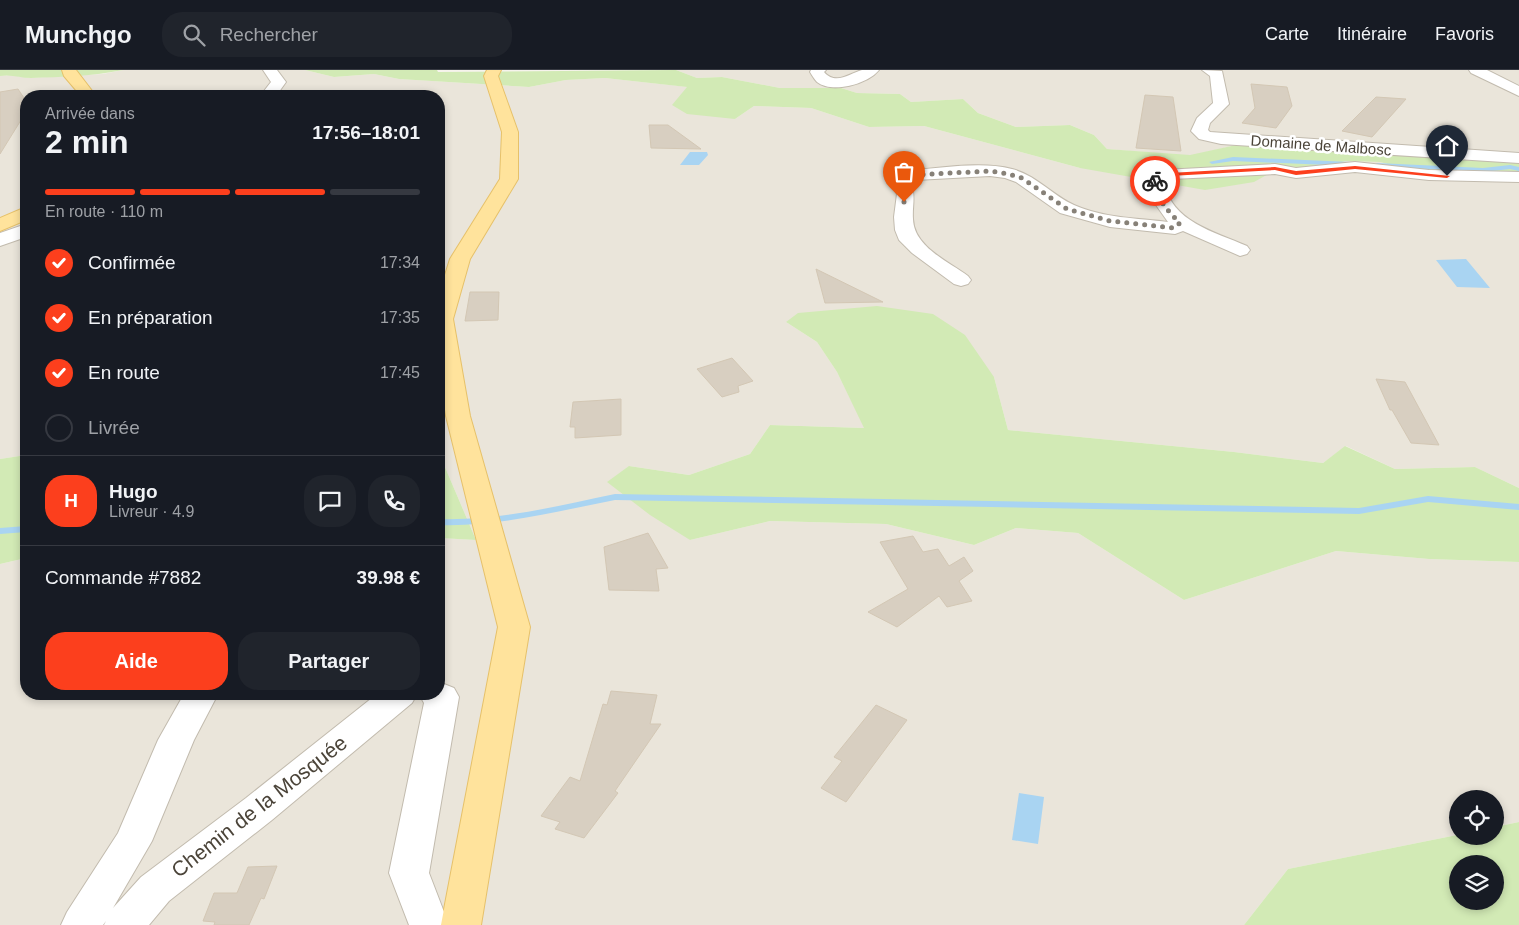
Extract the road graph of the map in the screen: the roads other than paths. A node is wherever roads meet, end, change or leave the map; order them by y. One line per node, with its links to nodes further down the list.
1 (70, 70): 8 (main road)
2 (270, 70): 9 (street)
3 (494, 70): 20 (main road)
4 (818, 70): 5 (street)
5 (872, 70)
6 (1209, 70): 11 (street, Domaine de Malbosc)
7 (1476, 70): 10 (street)
8 (84, 90)
9 (273, 90)
10 (1519, 92)
11 (1519, 158)
12 (1519, 177): 14 (street)
13 (20, 216): 15 (main road)
14 (1180, 223): 18 (street); 19 (street)
15 (0, 225)
16 (20, 232): 17 (street)
17 (0, 240)
18 (1240, 250)
19 (961, 280)
20 (445, 309)
21 (445, 337): 28 (main road)
22 (197, 700): 25 (street)
23 (393, 700): 26 (street, Chemin de la Mosquée)
24 (441, 700): 27 (street)
25 (81, 925)
26 (124, 925)
27 (429, 925)
28 (461, 925)

